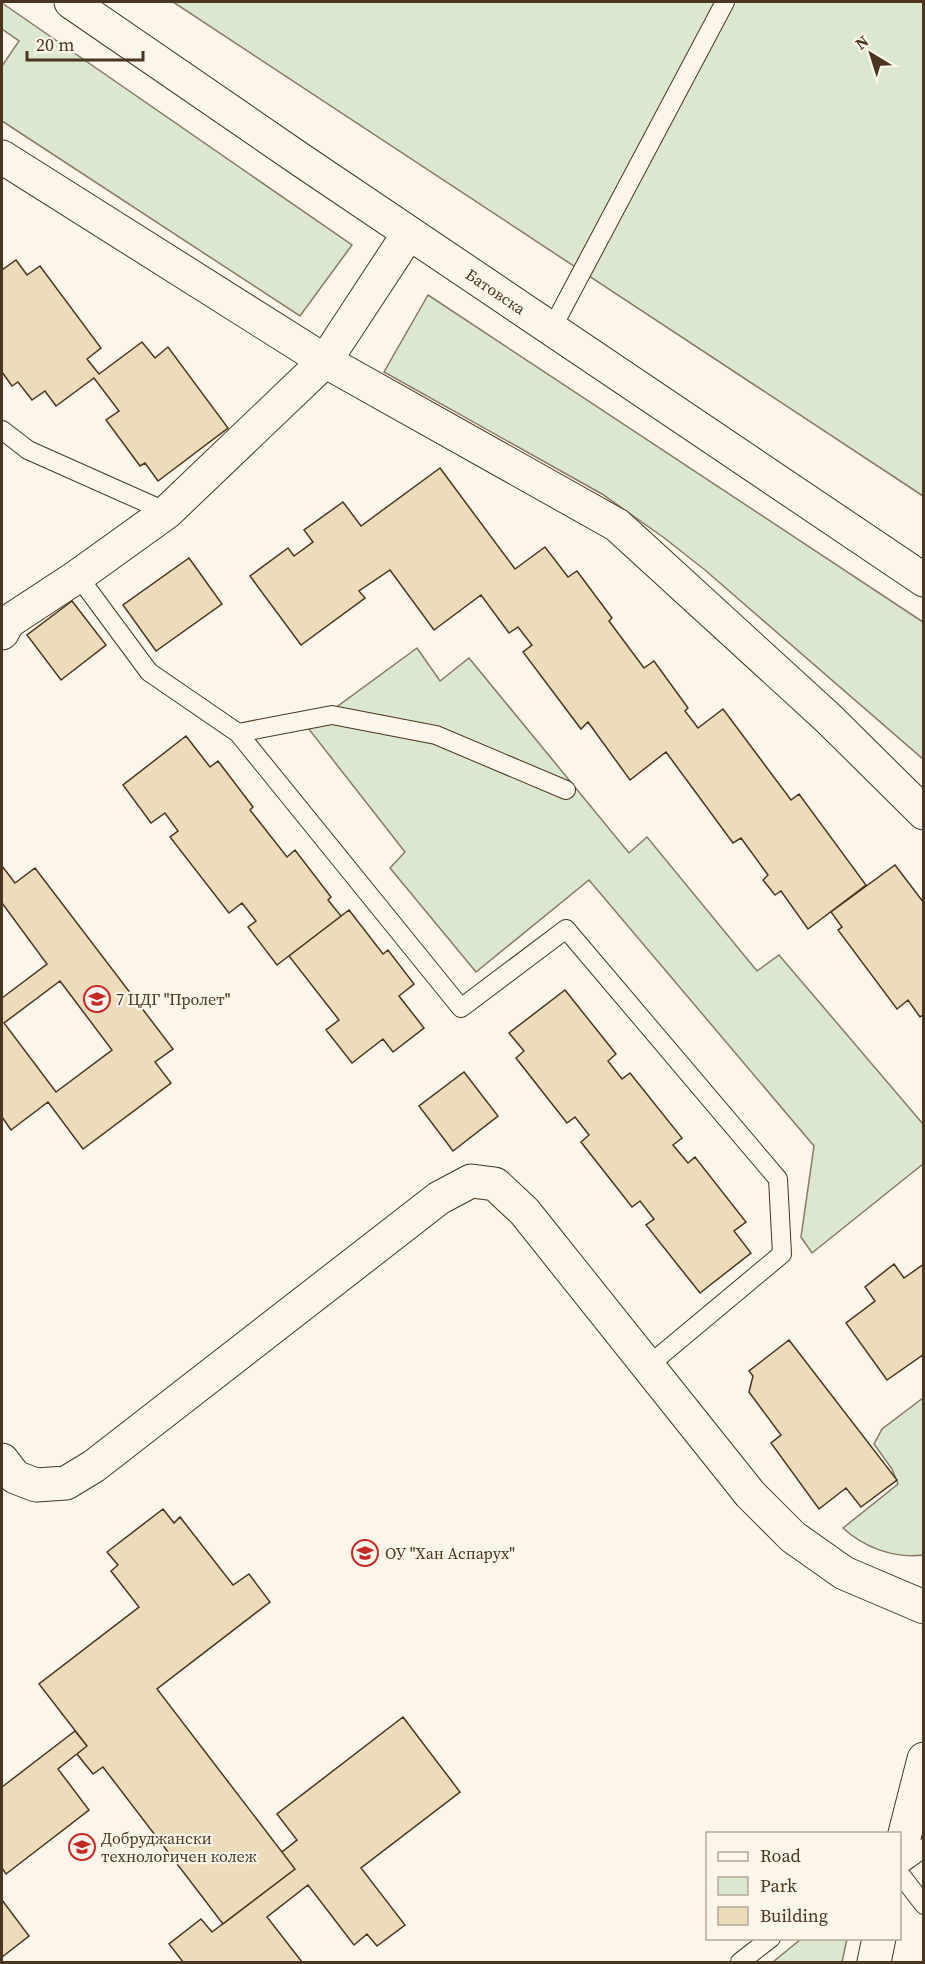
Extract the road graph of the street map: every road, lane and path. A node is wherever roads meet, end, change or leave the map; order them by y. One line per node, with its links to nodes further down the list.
1 (71, 2): 4 (street, Батовска)
2 (725, 2): 5 (lane)
3 (2, 157): 6 (street)
4 (409, 233): 5 (street, Батовска); 6 (street)
5 (551, 330): 10 (street, Батовска)
6 (325, 361): 8 (street); 14 (street)
7 (2, 430): 8 (lane)
8 (167, 512): 9 (street)
9 (78, 576): 11 (street); 12 (lane)
10 (924, 580)
11 (2, 633)
12 (238, 733): 13 (lane); 15 (lane)
13 (566, 790)
14 (924, 813)
15 (649, 1365): 16 (street); 17 (street)
16 (6, 1475)
17 (924, 1607)
18 (924, 1759): 19 (street)
19 (907, 1842): 20 (lane)
20 (901, 1862)
21 (901, 1875): 22 (lane)
22 (924, 1905)
23 (768, 1940): 25 (lane)
24 (879, 1940): 26 (street)
25 (740, 1962)
26 (874, 1962)

